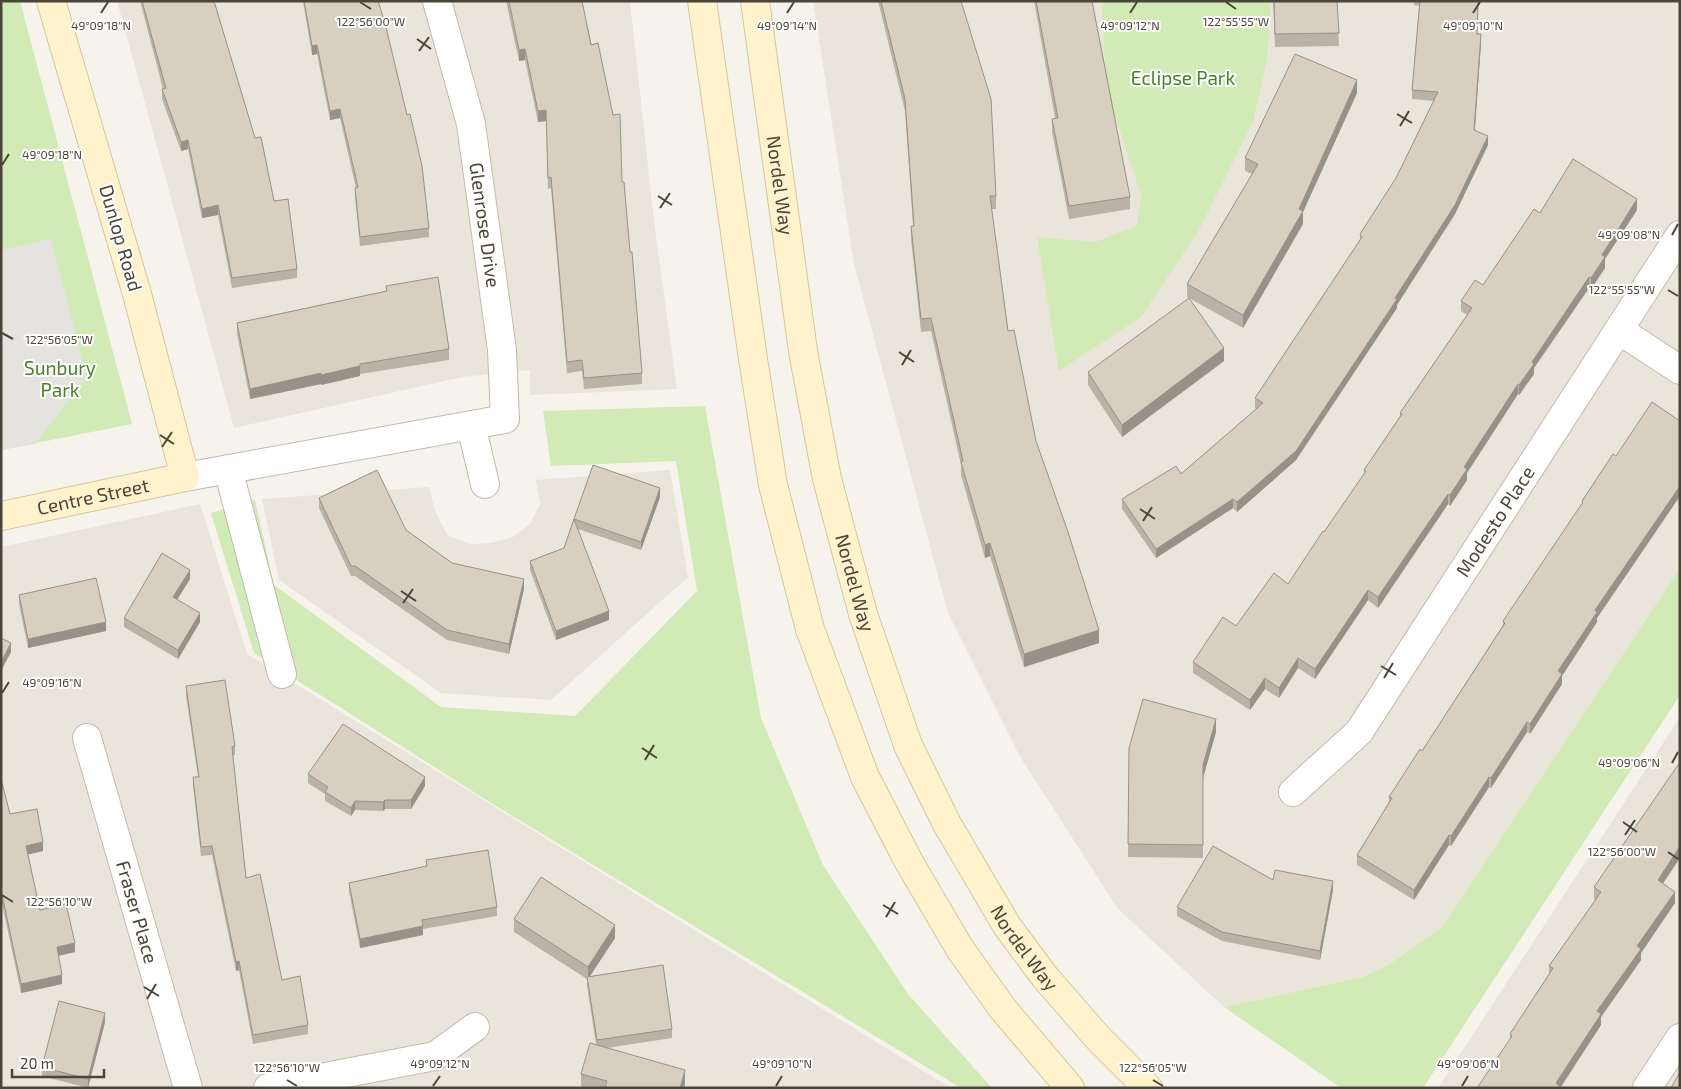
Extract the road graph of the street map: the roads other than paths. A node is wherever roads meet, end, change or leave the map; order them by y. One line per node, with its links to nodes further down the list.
1 (51, 1): 10 (main road, Dunlop Road)
2 (436, 1): 8 (street, Glenrose Drive)
3 (702, 1): 20 (main road)
4 (755, 1): 21 (main road, Nordel Way)
5 (1680, 235): 6 (street, Modesto Place)
6 (1619, 330): 7 (street); 15 (street, Modesto Place)
7 (1680, 370)
8 (471, 424): 9 (street, Glenrose Drive); 11 (street)
9 (228, 469): 10 (street, Glenrose Drive); 13 (street)
10 (185, 477): 12 (main road, Centre Street)
11 (485, 484)
12 (1, 516)
13 (282, 674)
14 (87, 738): 18 (street, Fraser Place)
15 (1293, 792)
16 (475, 1027): 19 (street)
17 (1680, 1038): 22 (street)
18 (188, 1088)
19 (268, 1088)
20 (1070, 1088)
21 (1148, 1088)
22 (1646, 1088)

